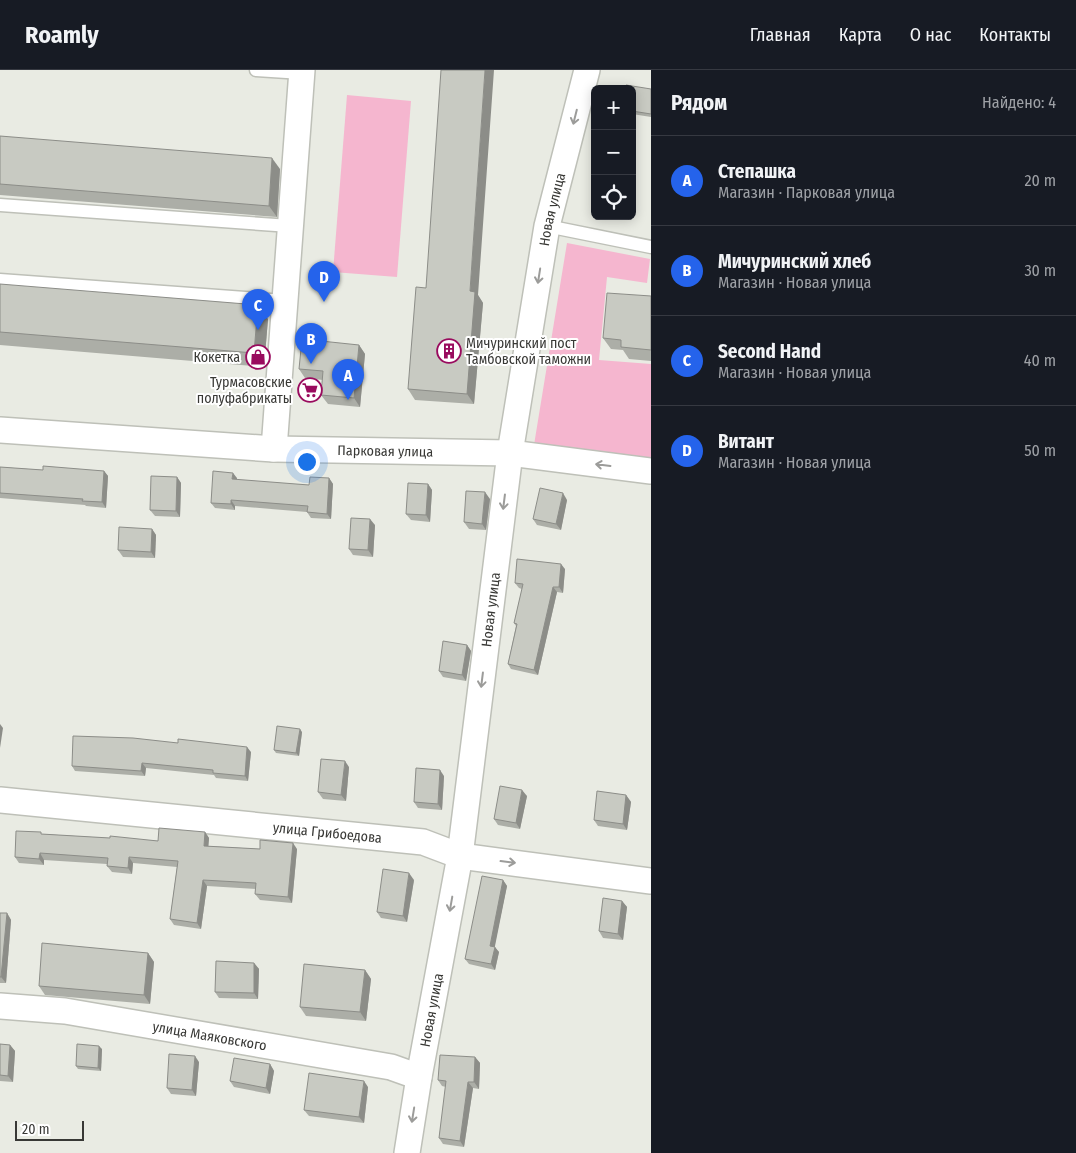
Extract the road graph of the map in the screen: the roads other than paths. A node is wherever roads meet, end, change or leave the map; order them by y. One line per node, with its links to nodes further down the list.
1 (256, 70): 3 (lane)
2 (587, 70): 6 (street, Новая улица, one-way to 6)
3 (302, 72): 5 (street)
4 (0, 205): 5 (lane)
5 (290, 226): 9 (street)
6 (548, 226): 7 (lane); 12 (street, Новая улица, one-way to 12)
7 (651, 248)
8 (0, 280): 9 (lane)
9 (285, 301): 11 (street)
10 (0, 430): 11 (street, Парковая улица)
11 (274, 449): 12 (street, Парковая улица)
12 (510, 453): 13 (street, Парковая улица, one-way to 12); 15 (street, Новая улица, one-way to 15)
13 (651, 471)
14 (0, 800): 15 (street, улица Грибоедова)
15 (460, 856): 16 (street, улица Грибоедова, one-way to 16); 18 (street, Новая улица, one-way to 18)
16 (651, 881)
17 (0, 1006): 18 (street, улица Маяковского)
18 (419, 1077): 19 (street, Новая улица, one-way to 19)
19 (407, 1153)

